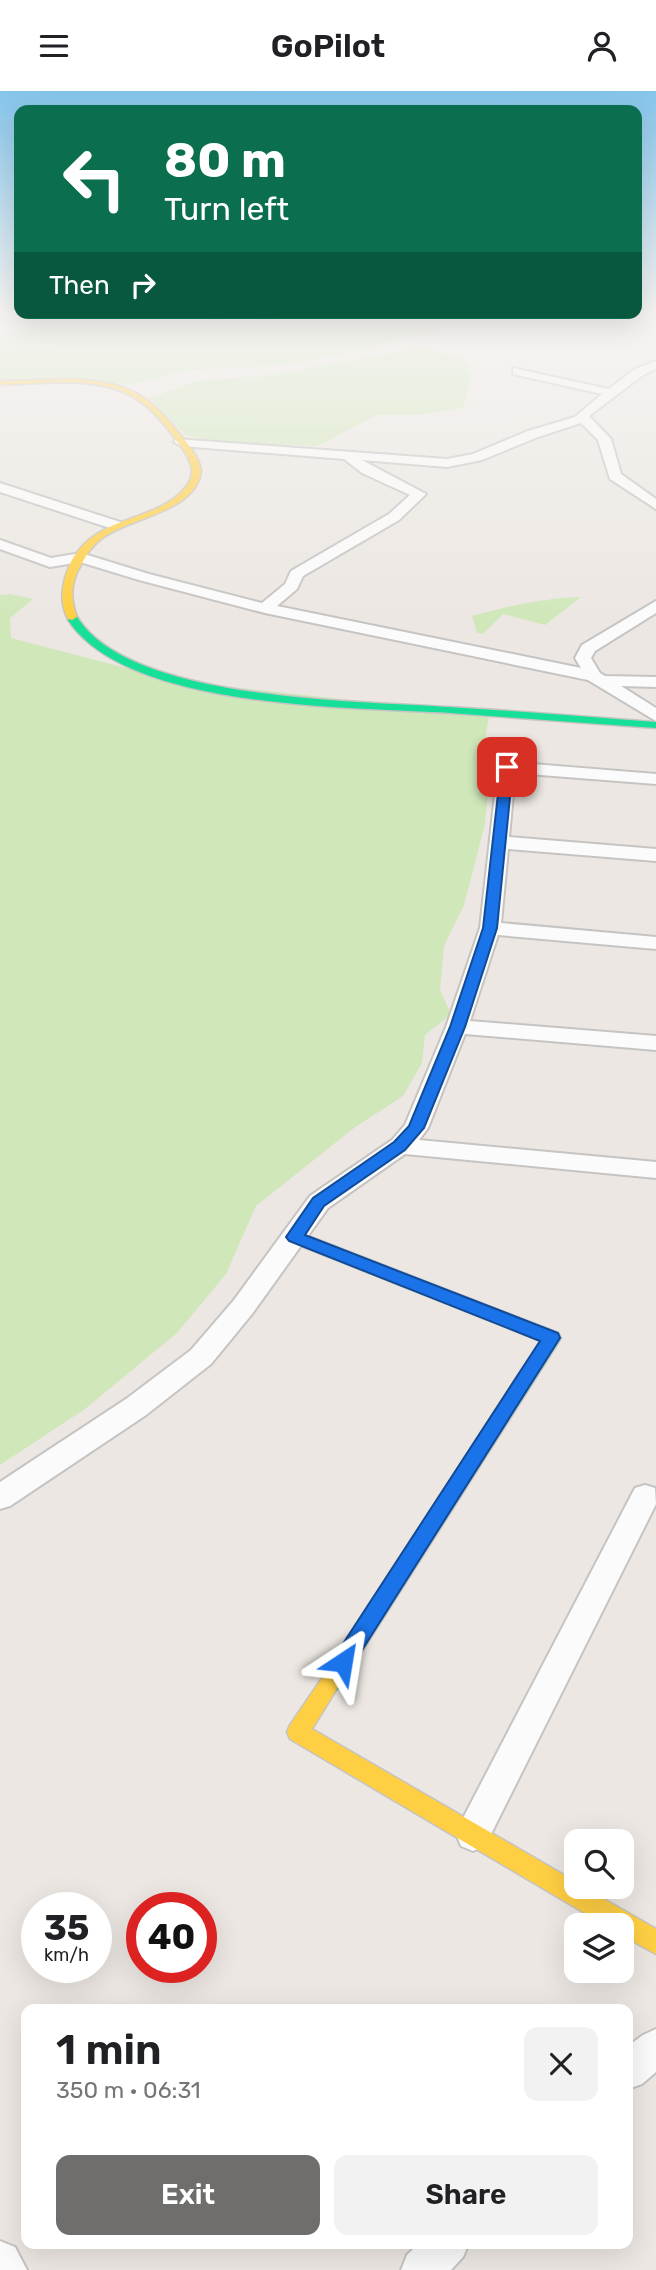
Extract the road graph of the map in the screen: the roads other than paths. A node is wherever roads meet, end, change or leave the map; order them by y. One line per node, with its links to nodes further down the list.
1 (156, 413): 4 (street)
2 (584, 413): 3 (street)
3 (582, 419): 5 (street); 7 (street)
4 (181, 442): 5 (street); 8 (street)
5 (347, 455): 12 (street)
6 (0, 487): 8 (street)
7 (656, 505)
8 (115, 525): 10 (street)
9 (0, 544): 10 (street)
10 (82, 557): 12 (street); 16 (street)
11 (656, 606): 13 (street)
12 (265, 608): 13 (street)
13 (597, 679): 14 (street); 15 (street)
14 (656, 682)
15 (656, 716)
16 (656, 725)
17 (656, 779): 18 (street)
18 (499, 842): 19 (street); 20 (street)
19 (656, 855)
20 (490, 928): 21 (street); 22 (street)
21 (656, 943)
22 (457, 1027): 23 (street); 24 (street)
23 (656, 1043)
24 (400, 1146): 25 (street); 26 (street)
25 (656, 1170)
26 (295, 1237): 27 (street); 29 (street)
27 (0, 1497)
28 (645, 1497): 29 (street)
29 (473, 1834): 30 (street)
30 (656, 1942)
31 (656, 2048): 32 (street)
32 (633, 2066)
33 (443, 2249): 36 (street)
34 (0, 2262): 35 (street)
35 (6, 2270)
36 (422, 2270)

